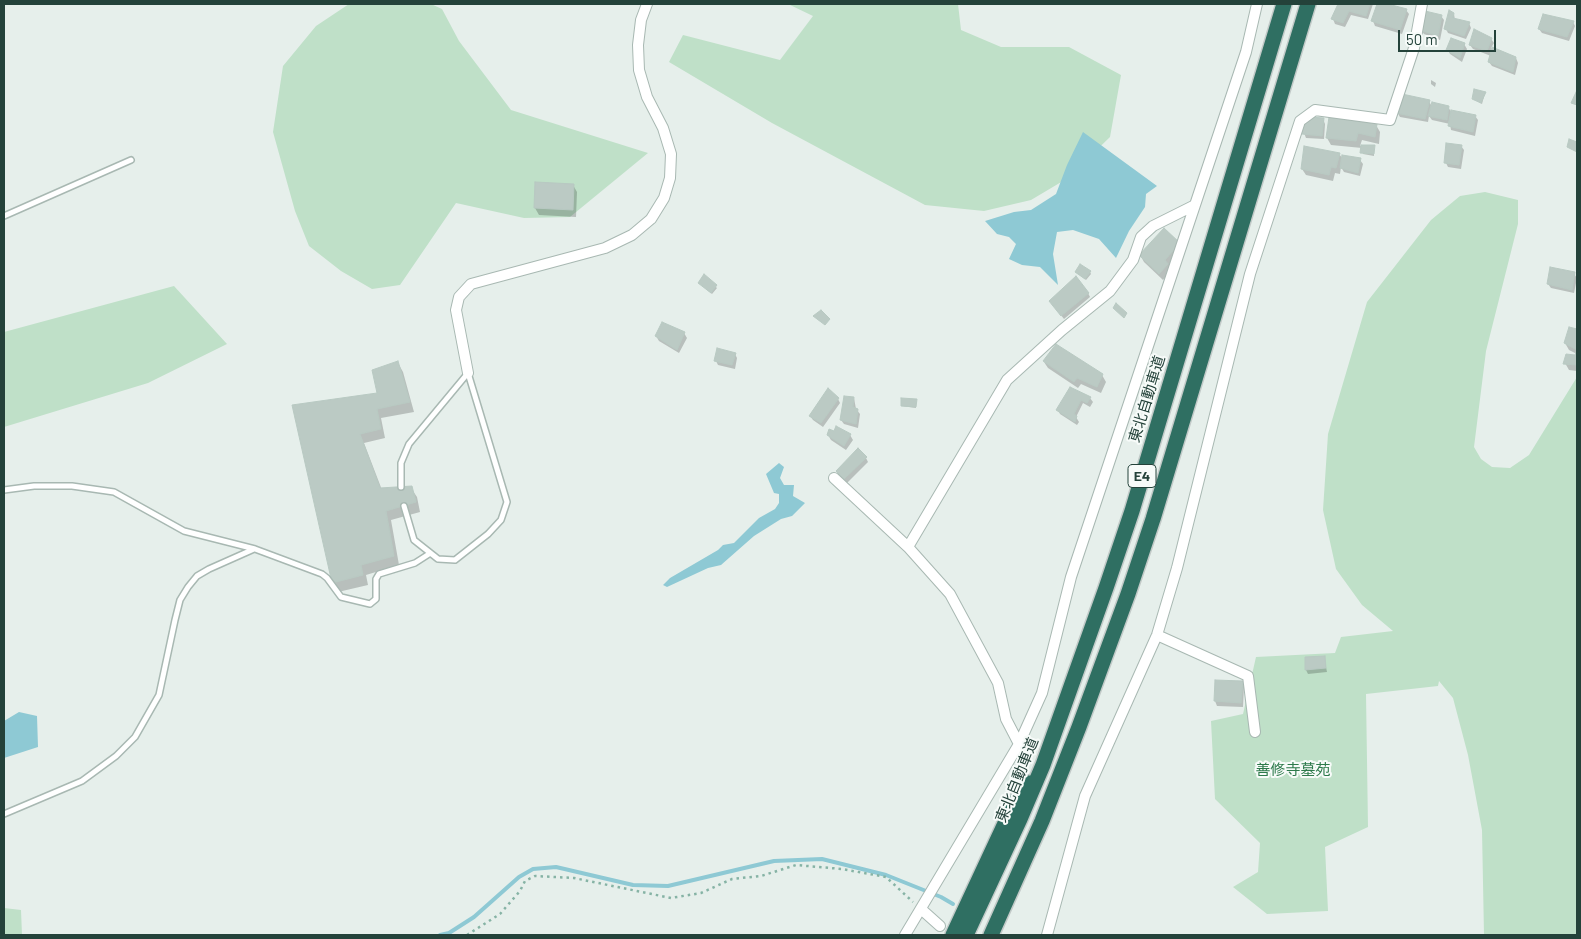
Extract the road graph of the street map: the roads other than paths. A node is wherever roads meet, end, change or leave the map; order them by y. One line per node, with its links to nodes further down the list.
1 (648, 4): 9 (street)
2 (1257, 4): 7 (street)
3 (1284, 4): 20 (highway, 東北自動車道 / E4)
4 (1308, 4): 27 (highway, E4)
5 (1422, 4): 17 (street)
6 (131, 160): 8 (lane)
7 (1195, 205): 14 (street); 19 (street)
8 (4, 216)
9 (468, 373): 11 (lane); 16 (lane)
10 (834, 478): 14 (street)
11 (401, 487)
12 (4, 490): 15 (lane)
13 (404, 506): 16 (lane)
14 (908, 548): 19 (street)
15 (255, 549): 16 (lane); 21 (lane)
16 (429, 554)
17 (1157, 635): 18 (street); 28 (street)
18 (1256, 732)
19 (1019, 744): 22 (street)
20 (1043, 765): 25 (highway); 26 (highway, 東北自動車道 / E4)
21 (4, 814)
22 (921, 909): 23 (street); 24 (street)
23 (940, 926)
24 (906, 935)
25 (953, 935)
26 (966, 935)
27 (991, 935)
28 (1048, 935)

